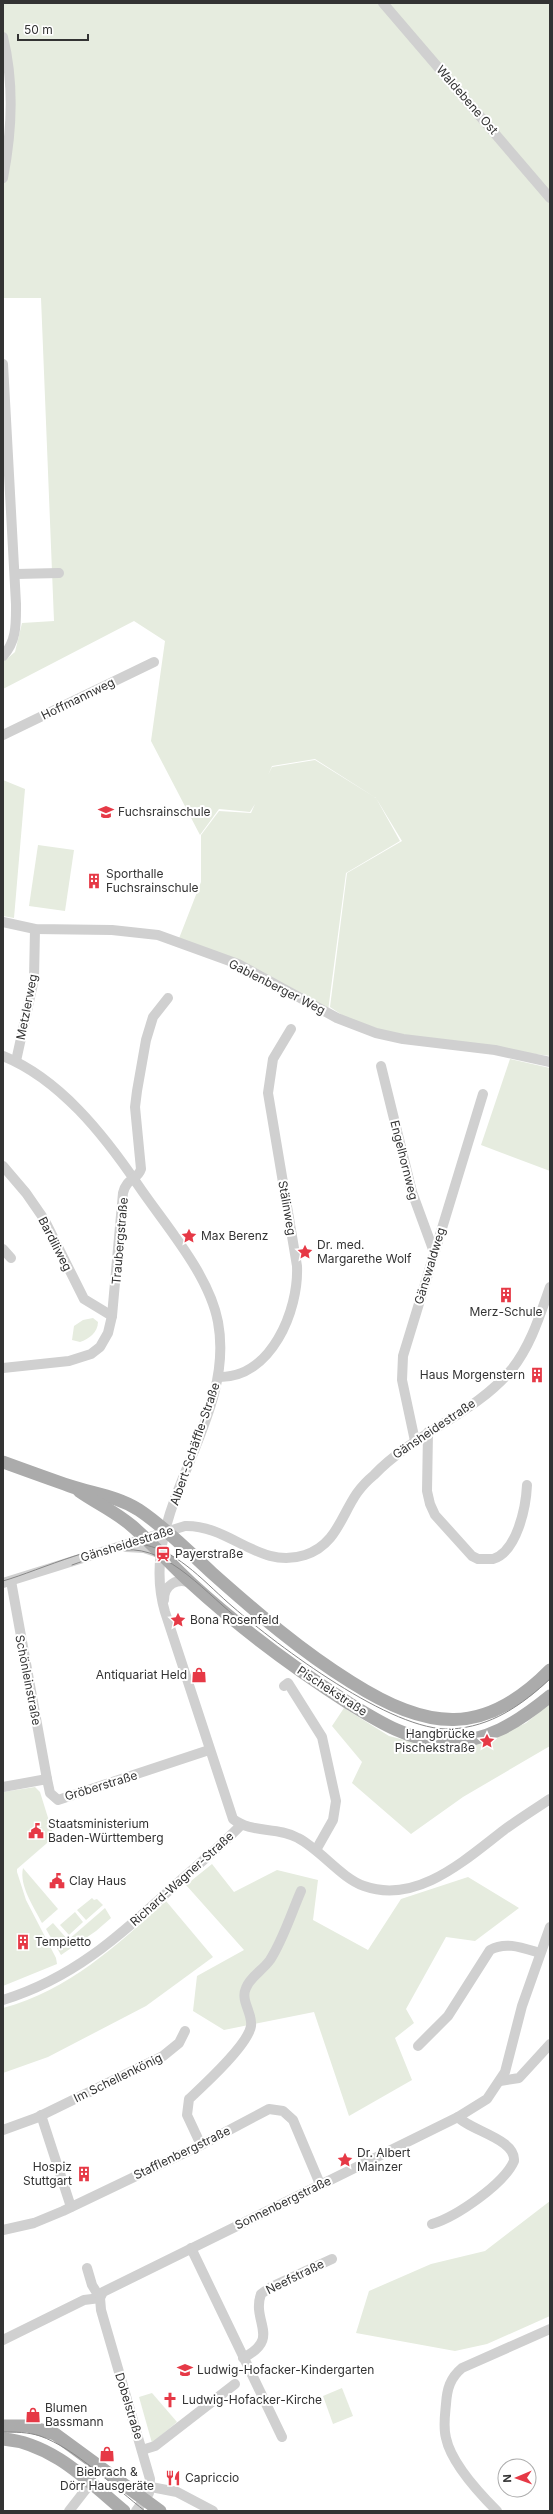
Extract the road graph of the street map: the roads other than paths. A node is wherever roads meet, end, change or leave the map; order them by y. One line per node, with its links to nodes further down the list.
1 (384, 3): 4 (street, Waldebene Ost)
2 (3, 37): 3 (street)
3 (3, 178)
4 (550, 198)
5 (3, 364): 7 (street)
6 (59, 573): 7 (street)
7 (16, 574): 8 (street)
8 (3, 656)
9 (154, 662): 10 (street, Hoffmannweg)
10 (3, 735)
11 (3, 922): 12 (street, Gablenberger Weg)
12 (35, 929): 16 (street, Metzlerweg); 17 (street, Gablenberger Weg)
13 (168, 998): 21 (street, Traubergstraße)
14 (291, 1029): 28 (street, Stälinweg)
15 (3, 1056): 16 (street, Albert-Schäffle-Straße)
16 (16, 1061): 21 (street, Albert-Schäffle-Straße)
17 (550, 1062)
18 (381, 1066): 23 (street, Engelhornweg)
19 (483, 1094): 23 (street, Gänswaldweg)
20 (3, 1166): 26 (street, Bardiliweg)
21 (133, 1178): 26 (street, Traubergstraße); 28 (street, Albert-Schäffle-Straße)
22 (3, 1249): 24 (street)
23 (434, 1252): 30 (street, Gänswaldweg)
24 (11, 1258)
25 (550, 1287): 29 (street, Gänsheidestraße)
26 (112, 1316): 27 (street, Traubergstraße)
27 (3, 1368)
28 (218, 1377): 34 (street, Albert-Schäffle-Straße)
29 (428, 1432): 30 (street, Gänsheidestraße); 32 (street)
30 (415, 1441): 36 (street, Gänsheidestraße)
31 (3, 1462): 33 (main road)
32 (527, 1485)
33 (71, 1486): 37 (main road, Pischekstraße); 38 (main road, Pischekstraße)
34 (175, 1503): 35 (street); 37 (street, Albert-Schäffle-Straße)
35 (176, 1514): 36 (street, Albert-Schäffle-Straße); 37 (street)
36 (190, 1526): 37 (street, Gänsheidestraße)
37 (172, 1530): 38 (street, Gänsheidestraße); 40 (street); 44 (main road, Pischekstraße)
38 (145, 1538): 39 (street, Gänsheidestraße); 40 (main road, Pischekstraße)
39 (112, 1548): 40 (street); 41 (street, Gänsheidestraße)
40 (161, 1554): 42 (main road, Pischekstraße); 43 (street)
41 (7, 1582): 48 (street, Schönleinstraße)
42 (191, 1583): 43 (street); 46 (main road, Pischekstraße)
43 (165, 1612): 47 (street)
44 (550, 1670)
45 (284, 1686): 52 (street)
46 (550, 1696)
47 (209, 1750): 48 (street, Gröberstraße); 51 (street)
48 (47, 1780): 49 (street)
49 (3, 1787)
50 (550, 1799): 52 (street, Richard-Wagner-Straße)
51 (241, 1825): 52 (street, Richard-Wagner-Straße); 56 (street, Richard-Wagner-Straße)
52 (316, 1850)
53 (301, 1891): 64 (street)
54 (550, 1927): 55 (street, Sonnenbergstraße)
55 (540, 1953): 59 (street); 60 (street, Sonnenbergstraße)
56 (3, 2000)
57 (186, 2031): 61 (street, Im Schellenkönig)
58 (550, 2044): 60 (street)
59 (418, 2046)
60 (500, 2082): 62 (street, Sonnenbergstraße)
61 (41, 2115): 63 (street, Im Schellenkönig); 66 (street)
62 (458, 2117): 65 (street, Sonnenbergstraße); 67 (street)
63 (3, 2130)
64 (201, 2145): 65 (street, Stafflenbergstraße); 66 (street, Stafflenbergstraße)
65 (320, 2184): 69 (street, Sonnenbergstraße)
66 (71, 2208): 68 (street, Stafflenbergstraße)
67 (432, 2224)
68 (3, 2230)
69 (191, 2248): 72 (street, Sonnenbergstraße); 75 (street)
70 (332, 2259): 75 (street, Neefstraße)
71 (87, 2268): 72 (street, Dobelstraße)
72 (100, 2298): 74 (street); 80 (street, Dobelstraße)
73 (550, 2329): 89 (street)
74 (3, 2340)
75 (243, 2358): 78 (street)
76 (235, 2384): 80 (street)
77 (3, 2426): 83 (main road)
78 (282, 2437)
79 (3, 2439): 81 (main road)
80 (142, 2450): 82 (street, Dobelstraße)
81 (90, 2484): 84 (street); 85 (main road)
82 (151, 2487): 83 (street); 88 (street)
83 (145, 2500): 86 (street); 87 (main road)
84 (69, 2511)
85 (124, 2511)
86 (136, 2511)
87 (160, 2511)
88 (213, 2511)
89 (497, 2511)

